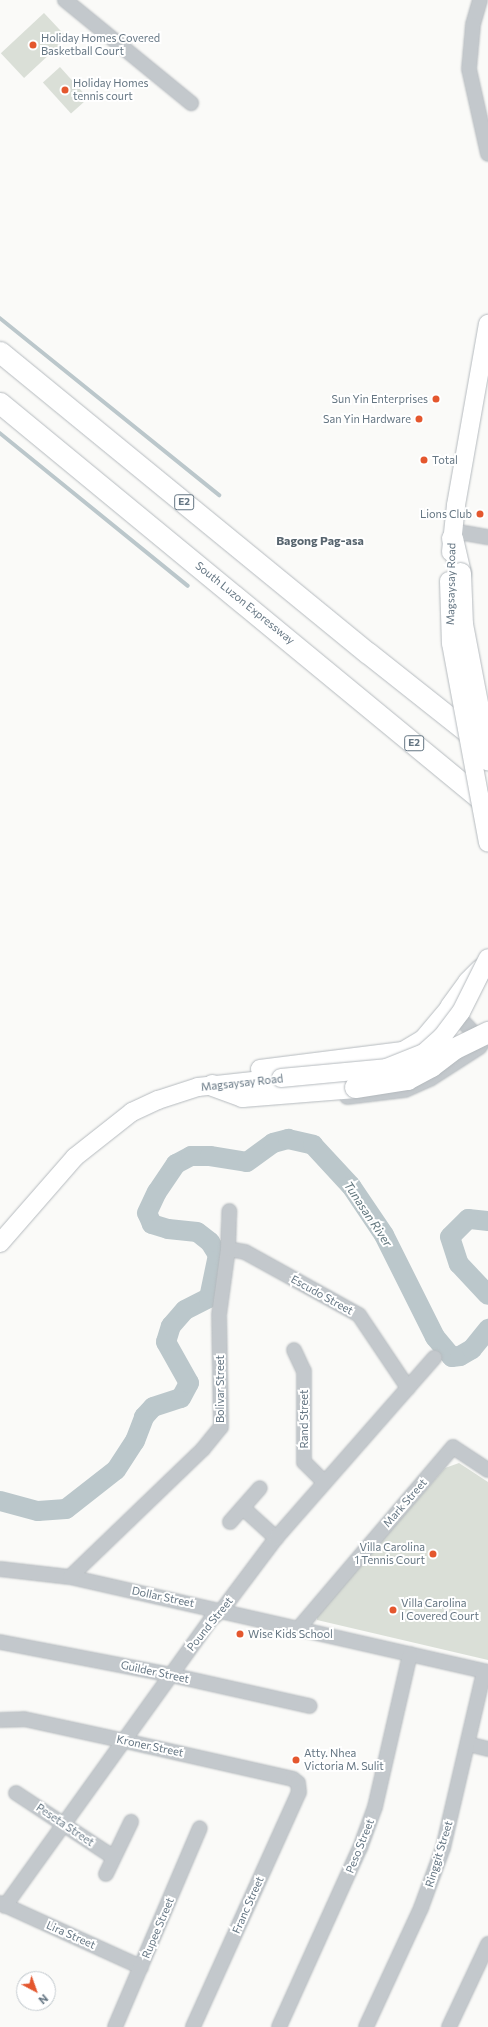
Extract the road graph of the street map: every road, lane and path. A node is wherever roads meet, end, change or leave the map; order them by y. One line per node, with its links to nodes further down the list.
1 (65, 0): 3 (street)
2 (480, 0): 4 (street)
3 (192, 103)
4 (488, 154)
5 (488, 324): 8 (main road, Magsaysay Road)
6 (0, 352): 11 (highway, E2)
7 (0, 403): 13 (highway, South Luzon Expressway / E2)
8 (452, 535): 9 (street); 10 (highway)
9 (488, 537)
10 (455, 577): 12 (highway, bridge); 14 (main road, Magsaysay Road, bridge)
11 (488, 747)
12 (488, 760)
13 (488, 805)
14 (488, 843)
15 (488, 958): 19 (main road, Magsaysay Road, bridge)
16 (488, 964): 17 (highway)
17 (450, 1008): 18 (street); 19 (main road)
18 (487, 1040): 19 (highway, bridge); 19 (street)
19 (205, 1086): 21 (main road, Magsaysay Road)
20 (229, 1211): 22 (street, Bolivar Street)
21 (0, 1243)
22 (228, 1249): 25 (street, Escudo Street); 33 (street, Bolivar Street)
23 (294, 1350): 27 (street, Rand Street)
24 (434, 1358): 25 (street, Pound Street)
25 (408, 1388): 27 (street, Pound Street)
26 (488, 1470): 35 (street, Mark Street)
27 (324, 1482): 31 (street, Pound Street)
28 (260, 1488): 29 (street)
29 (243, 1508): 30 (street); 31 (street)
30 (230, 1522)
31 (276, 1538): 34 (street, Pound Street)
32 (0, 1568): 33 (street, Dollar Street)
33 (70, 1577): 34 (street, Dollar Street)
34 (222, 1610): 35 (street, Dollar Street); 39 (street, Pound Street)
35 (298, 1628): 37 (street, Dollar Street)
36 (0, 1642): 39 (street, Guilder Street)
37 (410, 1654): 38 (street, Dollar Street); 57 (street, Peso Street)
38 (486, 1672): 43 (street, Ringgit Street)
39 (171, 1675): 40 (street, Guilder Street); 42 (street, Pound Street)
40 (310, 1706)
41 (0, 1720): 42 (street, Kroner Street)
42 (125, 1741): 45 (street, Kroner Street); 48 (street, Pound Street)
43 (468, 1744): 44 (street); 58 (street, Ringgit Street)
44 (488, 1749)
45 (298, 1783): 56 (street, Franc Street)
46 (16, 1793): 48 (street, Peseta Street)
47 (131, 1822): 50 (street)
48 (65, 1825): 50 (street, Peseta Street); 52 (street, Pound Street)
49 (200, 1828): 54 (street, Rupee Street)
50 (114, 1857): 51 (street)
51 (106, 1874)
52 (3, 1904): 54 (street, Lira Street)
53 (488, 1944): 59 (street)
54 (141, 1966): 55 (street, Rupee Street)
55 (115, 2027)
56 (193, 2027)
57 (279, 2027)
58 (366, 2027)
59 (449, 2027)

